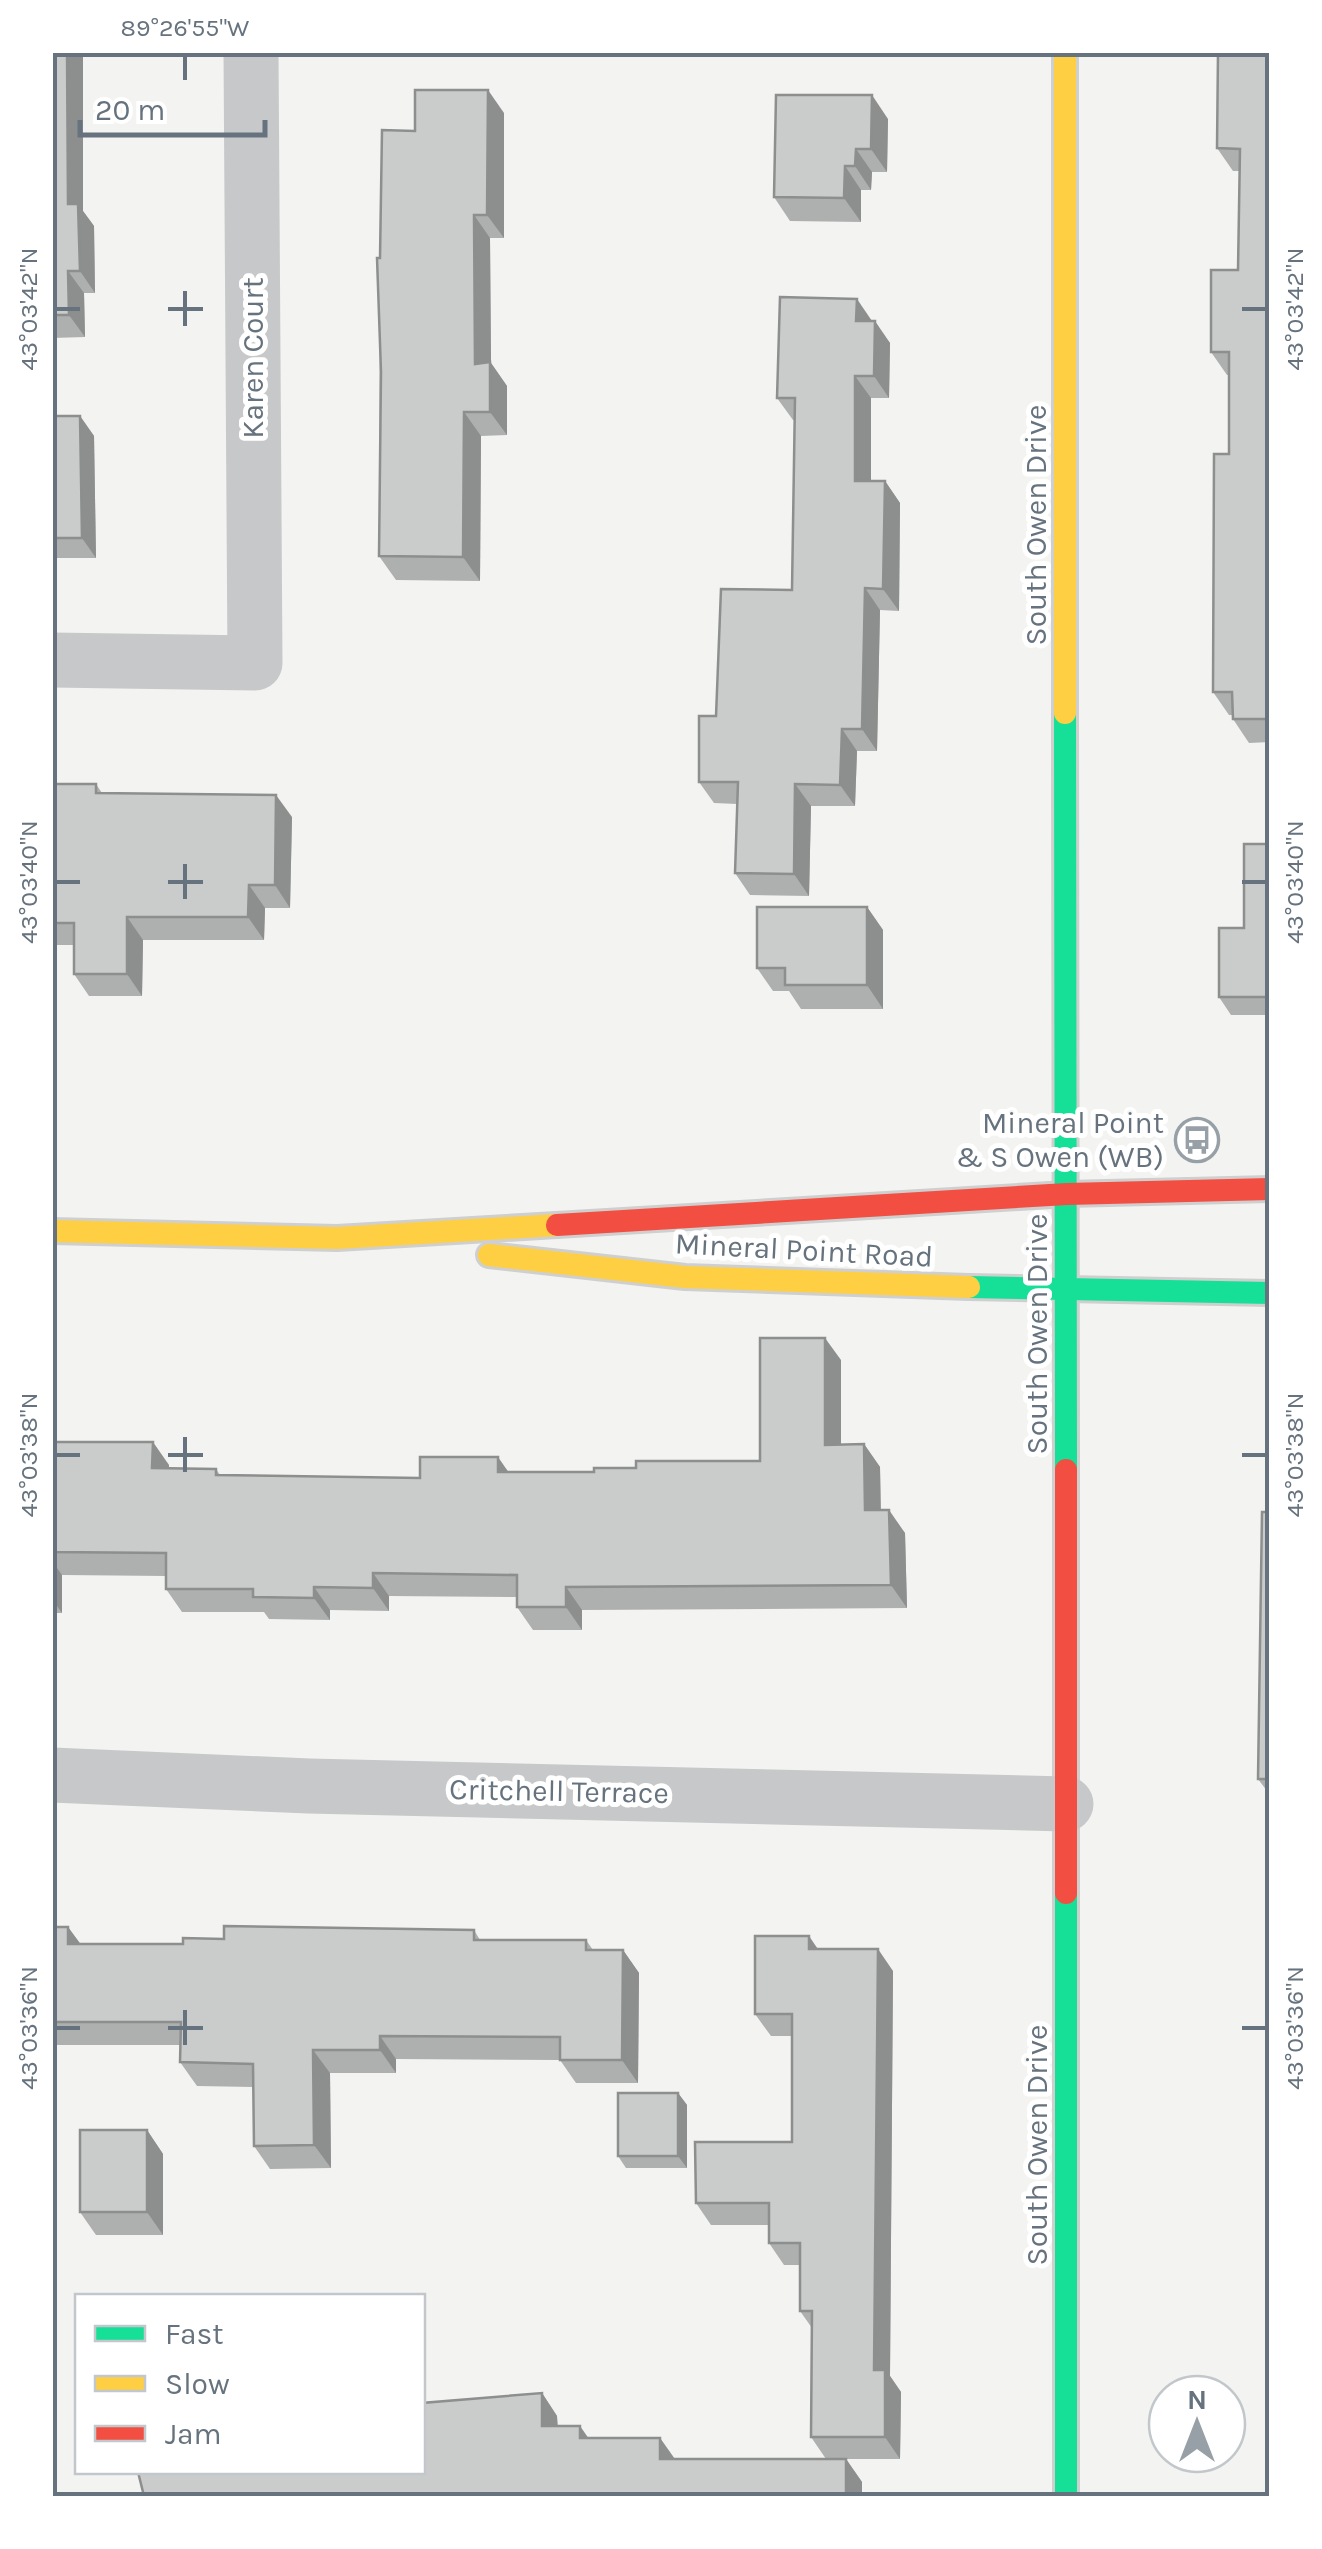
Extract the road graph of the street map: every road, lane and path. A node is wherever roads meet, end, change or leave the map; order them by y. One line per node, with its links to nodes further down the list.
1 (251, 52): 3 (street, Karen Court)
2 (1065, 52): 5 (street, South Owen Drive)
3 (52, 660)
4 (1270, 1189): 5 (street, Mineral Point Road)
5 (1067, 1194): 7 (street, Mineral Point Road); 8 (street, South Owen Drive)
6 (52, 1231): 7 (street, Mineral Point Road)
7 (337, 1238): 8 (street, Mineral Point Road)
8 (1068, 1291): 9 (street, Mineral Point Road); 11 (street, South Owen Drive)
9 (1270, 1293)
10 (52, 1776): 11 (street, Critchell Terrace)
11 (1066, 1804): 12 (street, South Owen Drive)
12 (1066, 2496)

